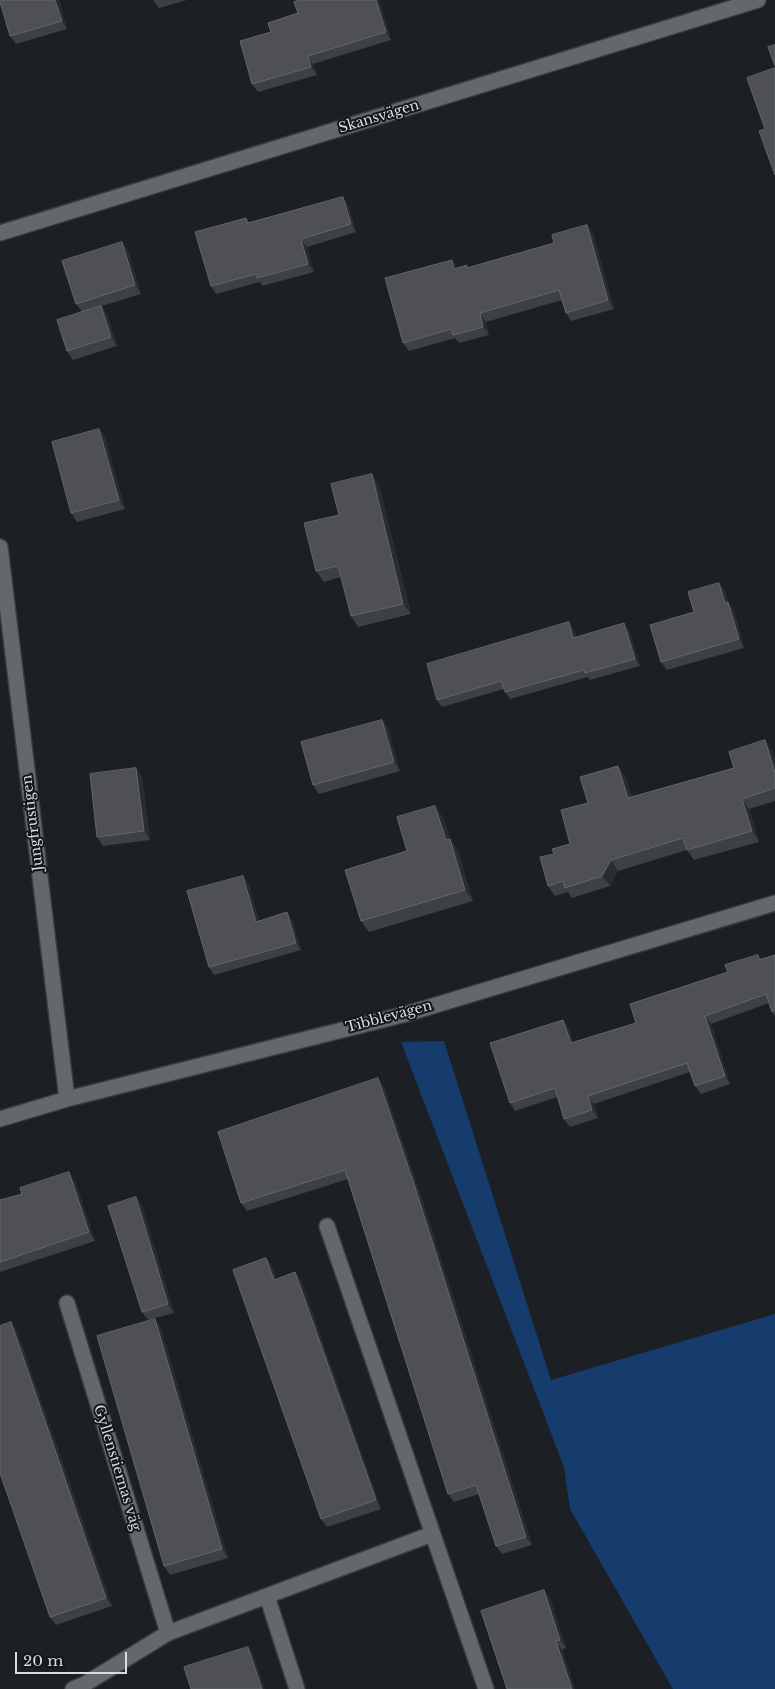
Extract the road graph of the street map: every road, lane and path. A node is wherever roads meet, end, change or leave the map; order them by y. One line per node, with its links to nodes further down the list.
1 (758, 0): 2 (street, Skansvägen)
2 (0, 233)
3 (0, 547): 5 (street, Jungfrustigen)
4 (775, 903): 5 (street, Tibblevägen)
5 (66, 1099): 6 (street, Tibblevägen)
6 (0, 1119)
7 (327, 1226): 9 (street)
8 (67, 1303): 11 (street, Gyllenstiernas väg)
9 (432, 1534): 10 (street); 14 (street)
10 (267, 1596): 11 (street); 13 (street)
11 (168, 1633): 12 (street)
12 (73, 1689)
13 (297, 1689)
14 (486, 1689)

